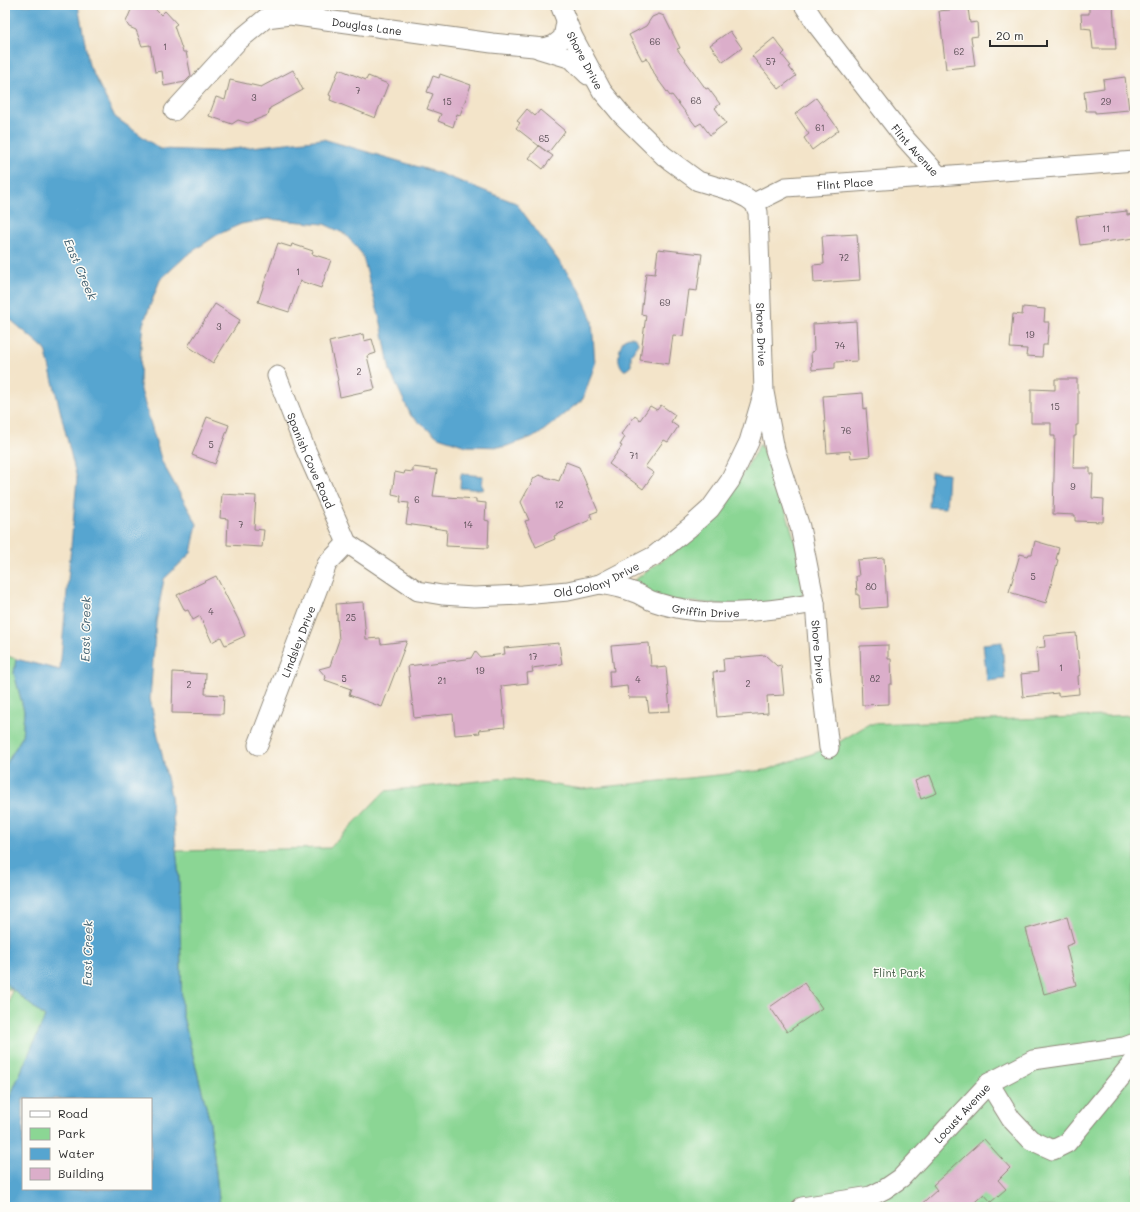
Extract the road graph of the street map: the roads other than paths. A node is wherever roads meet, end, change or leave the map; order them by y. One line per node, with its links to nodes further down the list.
1 (804, 5): 7 (street, Flint Avenue)
2 (563, 14): 3 (street, Douglas Lane); 4 (street, Shore Drive)
3 (526, 45): 4 (street, Douglas Lane); 5 (street, Douglas Lane)
4 (602, 91): 8 (street, Shore Drive)
5 (174, 111)
6 (1135, 161): 7 (street, Flint Avenue)
7 (940, 176): 8 (street, Flint Place)
8 (754, 203): 10 (street, Shore Drive)
9 (277, 376): 11 (street, Spanish Cove Road)
10 (764, 392): 12 (street, Old Colony Drive); 13 (street, Shore Drive)
11 (347, 543): 12 (street, Old Colony Drive); 14 (street, Lindsley Drive)
12 (600, 584): 13 (street, Griffin Drive)
13 (815, 603): 15 (street, Shore Drive)
14 (258, 745)
15 (829, 748)
16 (1135, 1043): 18 (street, Locust Avenue)
17 (1135, 1060): 18 (street)
18 (989, 1083): 19 (street, Locust Avenue)
19 (802, 1207)

